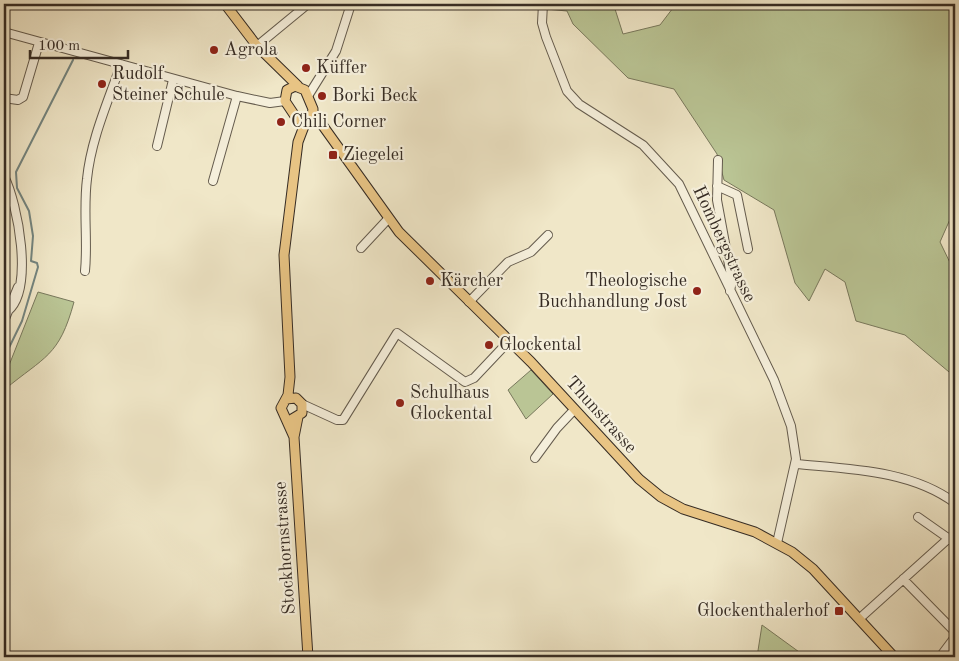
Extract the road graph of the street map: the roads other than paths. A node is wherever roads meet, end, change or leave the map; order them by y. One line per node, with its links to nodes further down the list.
1 (226, 4): 7 (main road, Thunstrasse)
2 (308, 4): 7 (street)
3 (352, 4): 10 (street)
4 (543, 4): 33 (street, Hombergstrasse)
5 (4, 32): 6 (street)
6 (39, 43): 8 (street); 16 (street)
7 (257, 46): 9 (main road, Thunstrasse)
8 (121, 64): 11 (street); 32 (street)
9 (280, 70): 12 (main road, Thunstrasse); 13 (main road)
10 (320, 75): 12 (street); 15 (street)
11 (173, 80): 14 (street); 23 (street)
12 (300, 86): 13 (main road); 15 (main road, Thunstrasse)
13 (287, 90): 17 (main road)
14 (237, 96): 17 (street); 26 (street)
15 (308, 96): 18 (main road, Thunstrasse)
16 (4, 98)
17 (285, 101): 19 (main road)
18 (313, 112): 20 (main road, Stockhornstrasse); 21 (main road, Thunstrasse)
19 (296, 118): 20 (main road, Thunstrasse); 22 (main road, Stockhornstrasse)
20 (307, 121): 21 (main road, Thunstrasse); 22 (main road, Stockhornstrasse)
21 (328, 134): 28 (main road, Thunstrasse)
22 (298, 142): 37 (main road, Stockhornstrasse)
23 (157, 146)
24 (718, 160): 27 (street)
25 (4, 176): 35 (street)
26 (213, 181)
27 (717, 186): 31 (street); 33 (street)
28 (388, 219): 30 (street); 34 (main road, Thunstrasse)
29 (548, 235): 34 (street)
30 (361, 248)
31 (748, 249)
32 (85, 272)
33 (730, 291): 44 (street, Hombergstrasse)
34 (469, 302): 36 (main road, Thunstrasse)
35 (4, 321)
36 (509, 341): 39 (street); 40 (main road, Thunstrasse)
37 (290, 377): 38 (main road, Stockhornstrasse); 39 (main road, Stockhornstrasse)
38 (286, 399): 39 (main road); 41 (main road, Stockhornstrasse)
39 (299, 408): 41 (main road); 42 (main road, Stockhornstrasse)
40 (574, 410): 43 (street); 48 (main road, Thunstrasse)
41 (287, 418): 42 (main road, Stockhornstrasse)
42 (294, 437): 54 (main road, Stockhornstrasse)
43 (535, 458)
44 (796, 464): 45 (street); 48 (street, Hombergstrasse)
45 (955, 503)
46 (918, 517): 47 (street)
47 (948, 538): 49 (street); 50 (street)
48 (778, 543): 51 (main road, Thunstrasse)
49 (955, 543)
50 (903, 579): 51 (street); 52 (street)
51 (859, 619): 55 (main road, Thunstrasse)
52 (955, 632)
53 (955, 637): 56 (street)
54 (308, 657)
55 (894, 657)
56 (940, 657)

